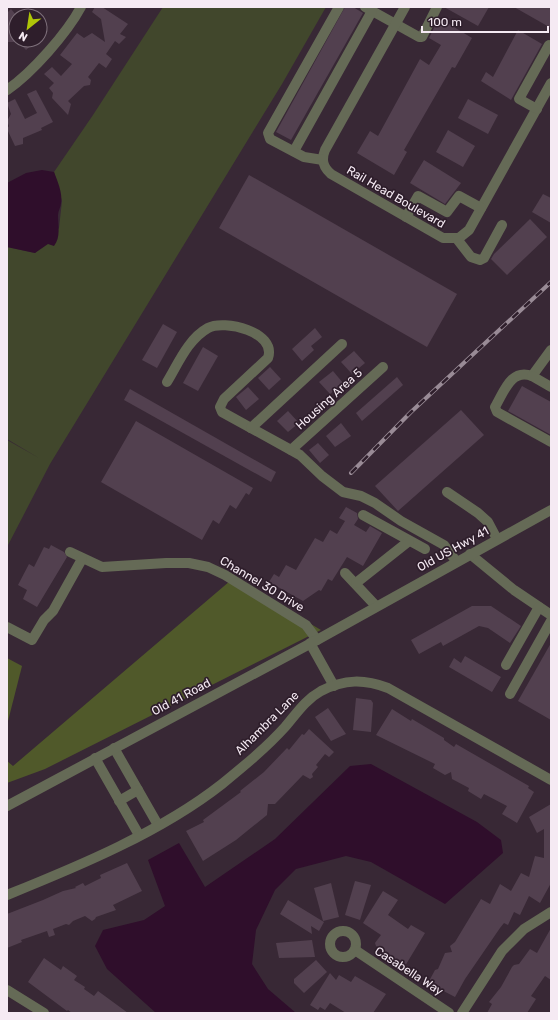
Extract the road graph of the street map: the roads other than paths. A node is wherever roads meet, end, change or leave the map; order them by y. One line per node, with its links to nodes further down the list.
1 (81, 7): 9 (street)
2 (339, 7): 12 (street)
3 (405, 7): 6 (street)
4 (437, 7): 6 (street)
5 (369, 9): 6 (street); 12 (street)
6 (396, 24): 13 (street)
7 (551, 46): 11 (street)
8 (551, 83): 10 (street)
9 (7, 90)
10 (548, 95): 11 (street)
11 (537, 109): 14 (street)
12 (294, 151): 13 (street)
13 (323, 160): 15 (street, Rail Head Boulevard)
14 (481, 208): 15 (street); 17 (street)
15 (406, 217): 17 (street, Rail Head Boulevard)
16 (502, 225): 17 (street)
17 (457, 239)
18 (342, 344): 24 (street)
19 (551, 350): 21 (street)
20 (384, 367): 26 (street, Housing Area 5)
21 (532, 376): 23 (street); 25 (street)
22 (167, 382): 24 (street)
23 (551, 387)
24 (251, 428): 26 (street)
25 (551, 442)
26 (291, 450): 36 (street)
27 (447, 492): 30 (street)
28 (551, 510): 30 (street, Old US Hwy 41)
29 (363, 516): 31 (street)
30 (497, 539): 34 (street, Old US Hwy 41)
31 (409, 541): 32 (street); 38 (street)
32 (425, 549)
33 (70, 552): 35 (street, Channel 30 Drive)
34 (470, 554): 36 (street, Old US Hwy 41); 39 (street)
35 (82, 559): 43 (street); 44 (street, Channel 30 Drive)
36 (456, 562): 40 (street, Old US Hwy 41)
37 (345, 573): 38 (street)
38 (356, 583): 40 (street)
39 (539, 607): 41 (street); 45 (street)
40 (372, 609): 44 (street, Old 41 Road)
41 (551, 615)
42 (551, 621): 47 (street)
43 (7, 627)
44 (314, 641): 46 (street, Channel 30 Drive); 48 (street, Old 41 Road)
45 (506, 665)
46 (334, 686): 50 (street, Alhambra Lane); 54 (street, Alhambra Lane)
47 (510, 694)
48 (114, 748): 49 (street, Old 41 Road); 51 (street)
49 (95, 758): 52 (street); 53 (street, Old 41 Road)
50 (551, 780)
51 (138, 790): 52 (street); 54 (street)
52 (119, 801): 55 (street)
53 (7, 806)
54 (158, 825): 55 (street, Alhambra Lane)
55 (139, 835): 56 (street, Alhambra Lane)
56 (7, 894)
57 (551, 912): 62 (street)
58 (355, 950): 61 (street, Casabella Way)
59 (7, 990): 60 (street)
60 (44, 1013)
61 (449, 1013)
62 (462, 1013)

